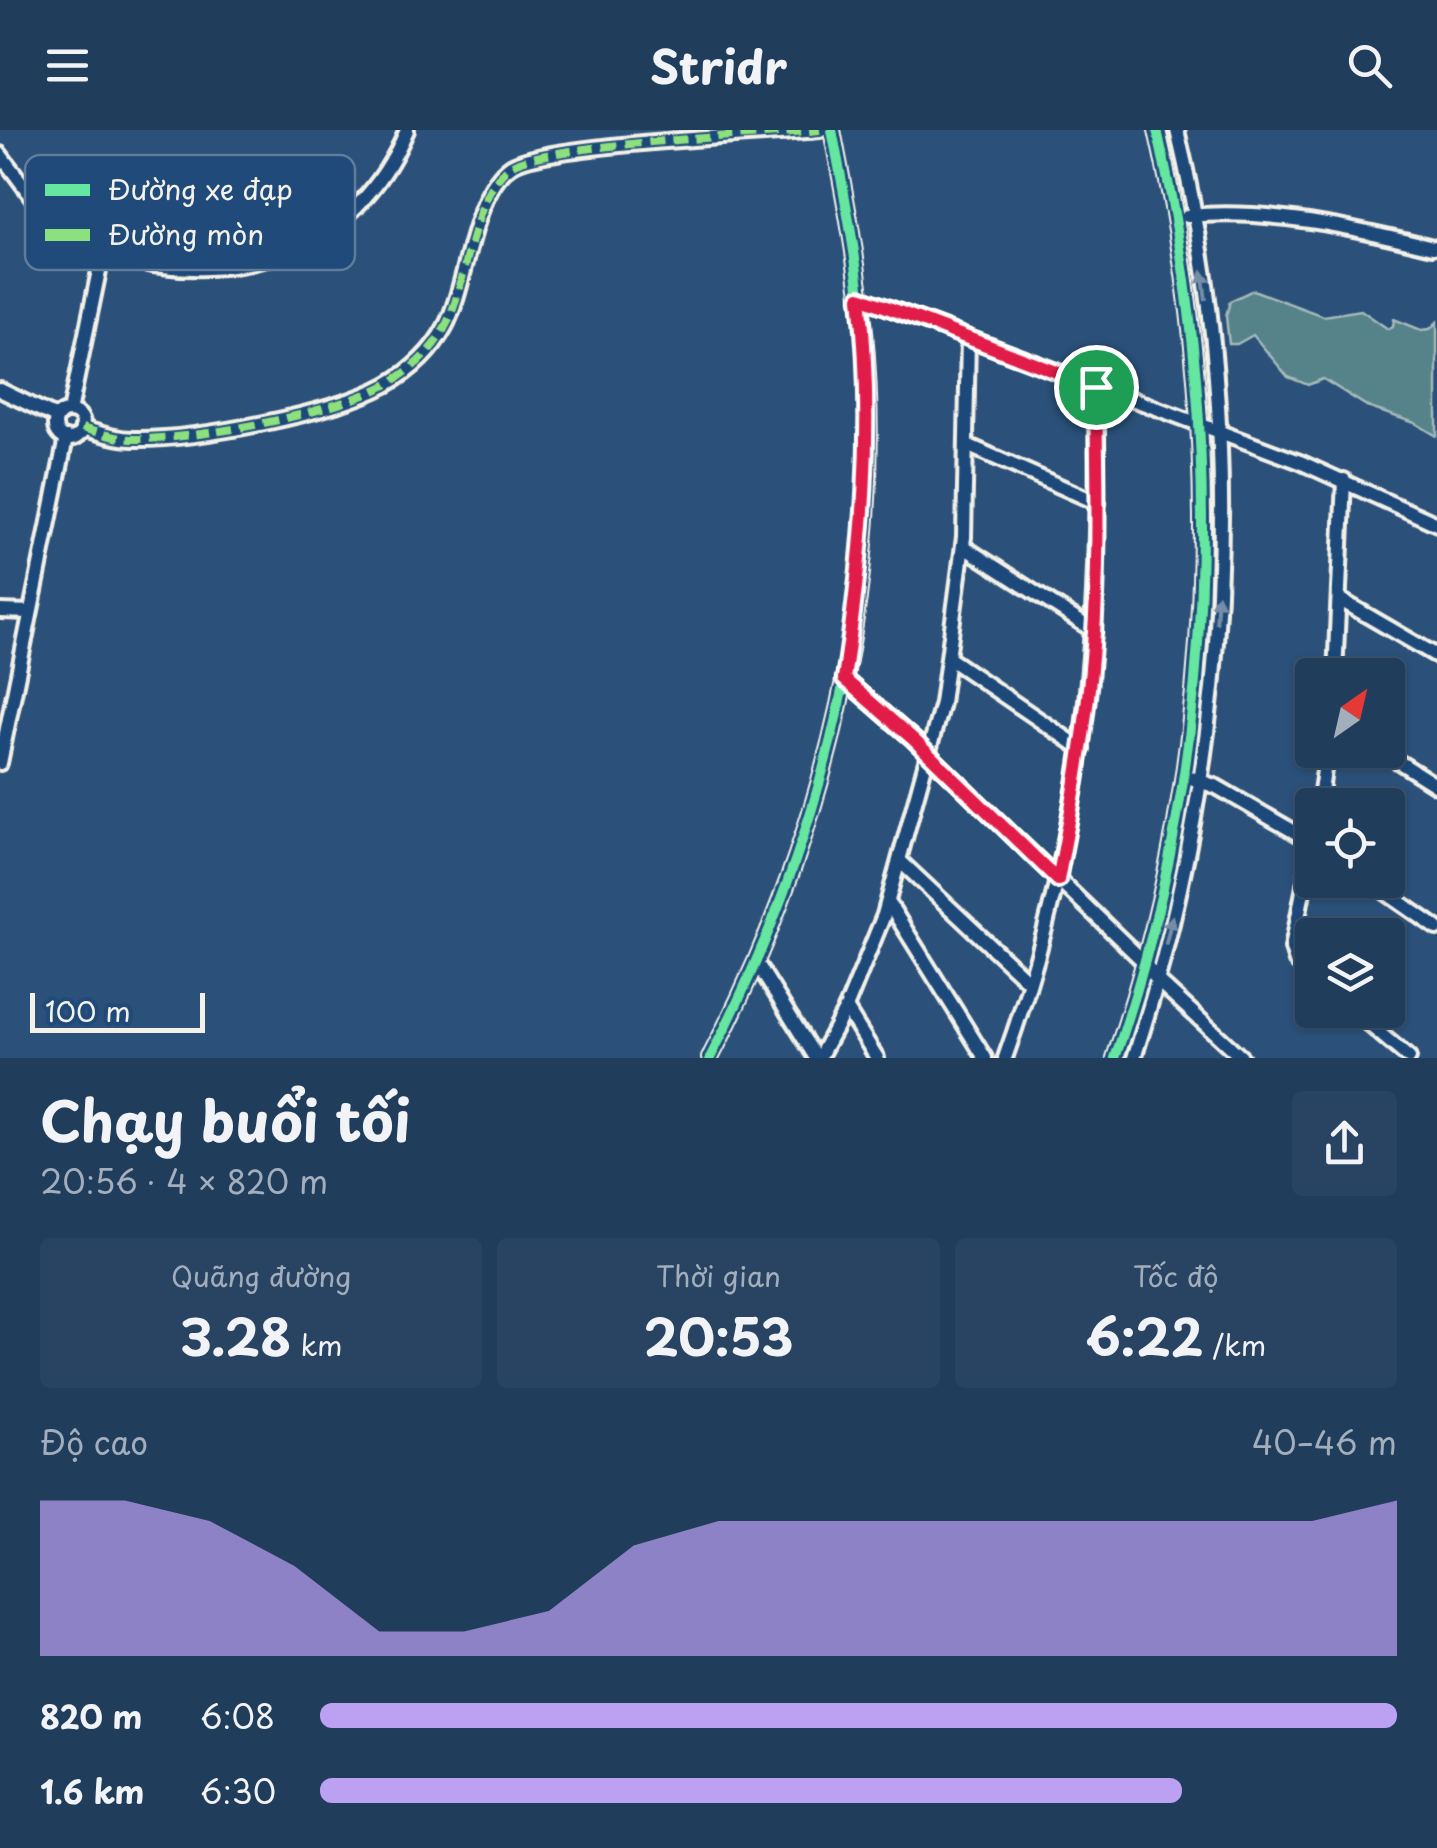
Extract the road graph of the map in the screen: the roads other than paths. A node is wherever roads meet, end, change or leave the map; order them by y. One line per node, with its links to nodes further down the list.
1 (407, 130): 8 (street)
2 (820, 130): 19 (street)
3 (832, 130): 13 (street)
4 (1157, 130): 10 (street)
5 (1177, 130): 9 (street)
6 (0, 154): 7 (street)
7 (25, 188)
8 (355, 208)
9 (1194, 216): 10 (street); 11 (street); 20 (street, one-way to 9)
10 (1175, 218): 18 (street)
11 (1436, 248)
12 (99, 270): 17 (street)
13 (860, 297): 14 (street); 34 (street)
14 (968, 338): 15 (street); 22 (street)
15 (1096, 387): 18 (street); 24 (street)
16 (0, 390): 17 (street)
17 (63, 414): 19 (street); 21 (street)
18 (1199, 427): 20 (street); 39 (street)
19 (82, 428): 21 (street)
20 (1218, 432): 23 (street); 40 (street, one-way to 20)
21 (66, 438): 29 (street)
22 (967, 445): 24 (street); 26 (street)
23 (1344, 480): 25 (street); 27 (street)
24 (1098, 502): 30 (street)
25 (1437, 524)
26 (964, 547): 30 (street); 33 (street)
27 (1339, 599): 31 (street); 32 (street)
28 (0, 610): 29 (street)
29 (30, 612): 37 (street)
30 (1094, 630): 35 (street)
31 (1437, 656)
32 (1336, 658)
33 (950, 659): 35 (street); 36 (street)
34 (844, 679): 36 (street); 50 (street)
35 (1082, 749): 44 (street)
36 (930, 755): 43 (street); 44 (street)
37 (0, 763)
38 (1405, 766): 41 (street)
39 (1182, 775): 40 (street); 51 (street)
40 (1199, 781): 42 (street); 52 (street, one-way to 40)
41 (1437, 786)
42 (1295, 833)
43 (901, 862): 46 (street); 53 (street)
44 (1058, 880): 51 (street); 53 (street)
45 (1394, 898): 47 (street)
46 (888, 902): 54 (street); 59 (street)
47 (1437, 928)
48 (1295, 932): 49 (street)
49 (1295, 958)
50 (756, 962): 56 (street); 57 (street)
51 (1143, 962): 52 (street); 61 (street)
52 (1157, 980): 62 (street); 63 (street)
53 (1030, 982): 60 (street)
54 (846, 1008): 57 (street); 58 (street)
55 (1373, 1028): 64 (street)
56 (710, 1058)
57 (818, 1058)
58 (877, 1058)
59 (985, 1058)
60 (1004, 1058)
61 (1116, 1058)
62 (1134, 1058)
63 (1242, 1058)
64 (1409, 1058)

